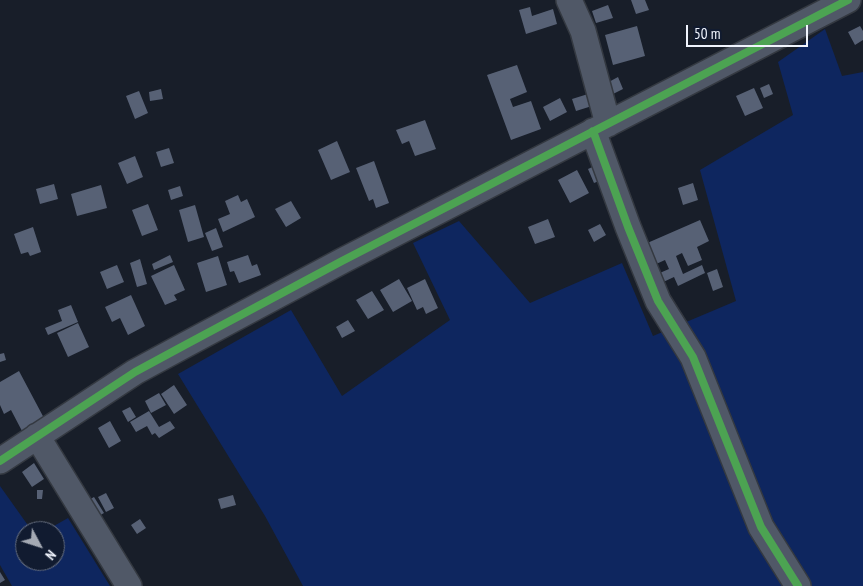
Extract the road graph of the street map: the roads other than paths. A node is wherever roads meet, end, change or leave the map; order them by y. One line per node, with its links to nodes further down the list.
1 (569, 0): 3 (street)
2 (848, 0): 3 (street)
3 (601, 127): 4 (street); 7 (street)
4 (37, 436): 5 (street); 6 (street)
5 (0, 461)
6 (129, 586)
7 (798, 586)

